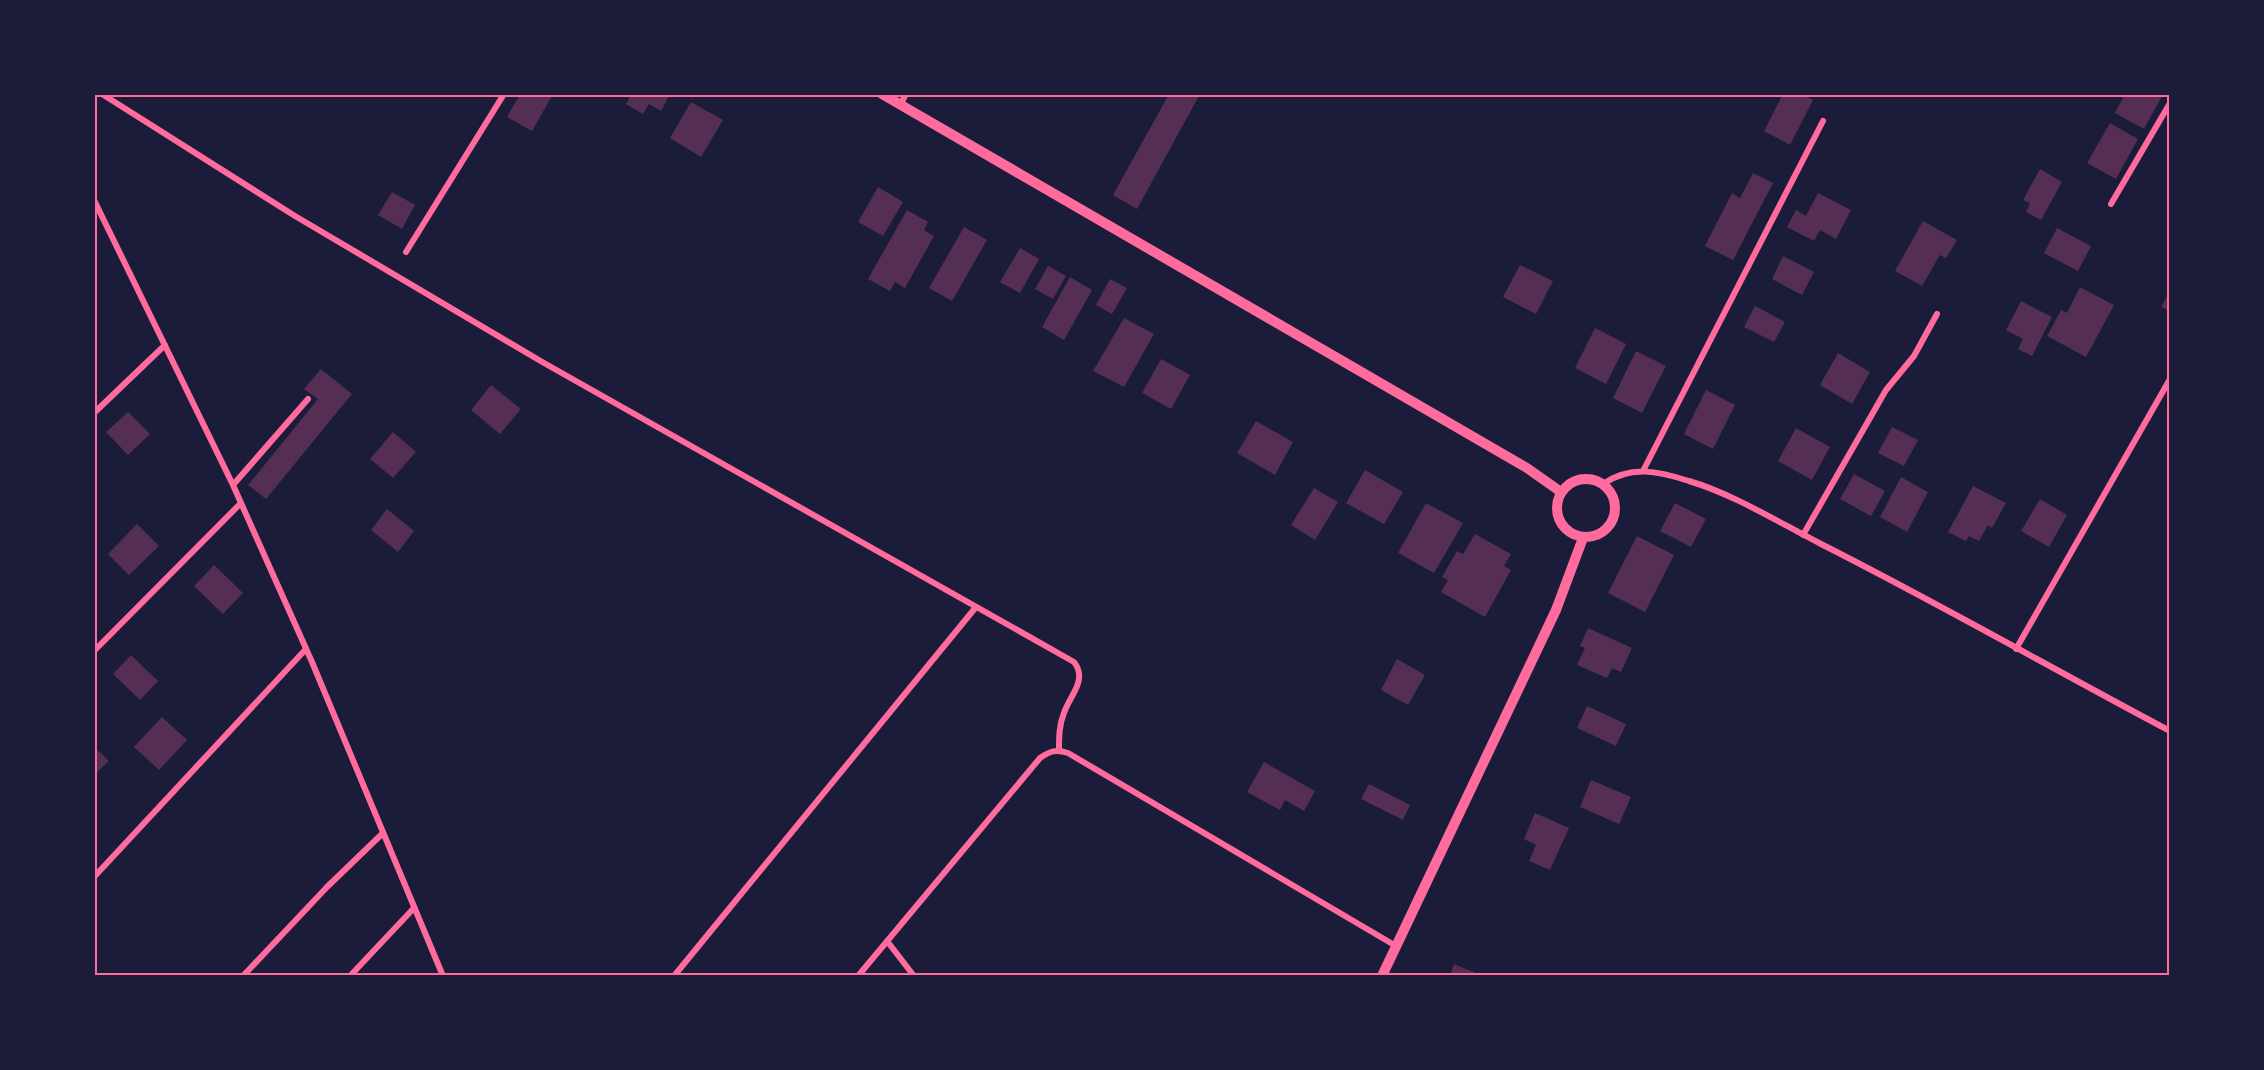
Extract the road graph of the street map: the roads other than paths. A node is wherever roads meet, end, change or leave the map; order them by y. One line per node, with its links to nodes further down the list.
1 (102, 94): 23 (street)
2 (504, 94): 10 (street)
3 (882, 94): 6 (street)
4 (906, 94): 6 (street)
5 (2169, 103): 9 (street)
6 (900, 105): 19 (street)
7 (1823, 121): 16 (street)
8 (94, 200): 12 (street)
9 (2111, 204)
10 (406, 252)
11 (1937, 314): 21 (street)
12 (165, 345): 15 (street); 18 (street)
13 (2169, 379): 25 (street)
14 (308, 399): 18 (street)
15 (94, 413)
16 (1643, 471): 17 (street); 21 (street)
17 (1602, 484): 19 (street); 22 (street)
18 (232, 485): 20 (street)
19 (1561, 492): 22 (street)
20 (240, 504): 24 (street); 26 (street)
21 (1803, 535): 25 (street)
22 (1583, 538): 33 (street)
23 (976, 607): 28 (street); 37 (street)
24 (306, 649): 29 (street); 30 (street)
25 (2016, 649): 27 (street)
26 (94, 651)
27 (2169, 731)
28 (1059, 750): 32 (street); 33 (street)
29 (383, 833): 31 (street); 34 (street)
30 (94, 877)
31 (414, 908): 35 (street); 36 (street)
32 (887, 941): 38 (street); 39 (street)
33 (1396, 946): 40 (street)
34 (243, 975)
35 (350, 975)
36 (443, 975)
37 (674, 975)
38 (858, 975)
39 (914, 975)
40 (1382, 975)

